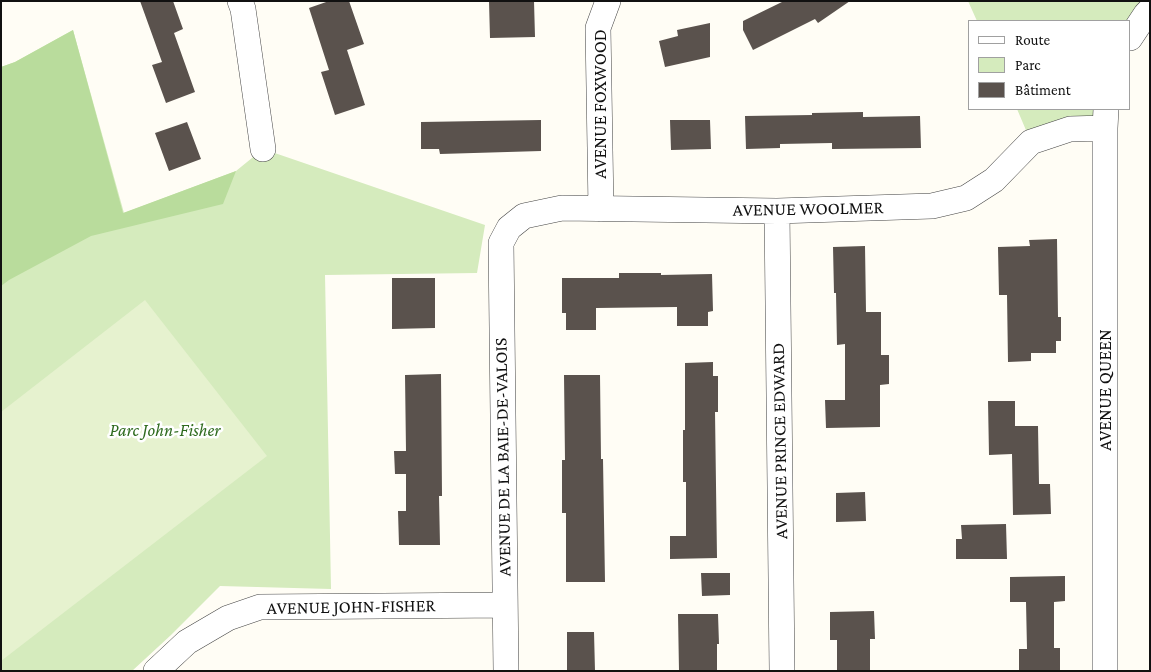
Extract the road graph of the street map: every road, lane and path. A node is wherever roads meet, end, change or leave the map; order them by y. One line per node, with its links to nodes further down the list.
1 (240, 1): 6 (street)
2 (608, 1): 7 (street, AVENUE FOXWOOD)
3 (1150, 10): 4 (street)
4 (1131, 36)
5 (1105, 118): 8 (street, AVENUE WOOLMER); 14 (street, AVENUE QUEEN)
6 (262, 149)
7 (601, 209): 8 (street, AVENUE WOOLMER); 9 (street, AVENUE WOOLMER)
8 (777, 211): 13 (street, AVENUE PRINCE EDWARD)
9 (501, 243): 10 (street, AVENUE DE LA BAIE-DE-VALOIS)
10 (505, 605): 11 (street, AVENUE JOHN-FISHER); 12 (street, AVENUE DE LA BAIE-DE-VALOIS)
11 (156, 671)
12 (506, 671)
13 (782, 671)
14 (1105, 671)

